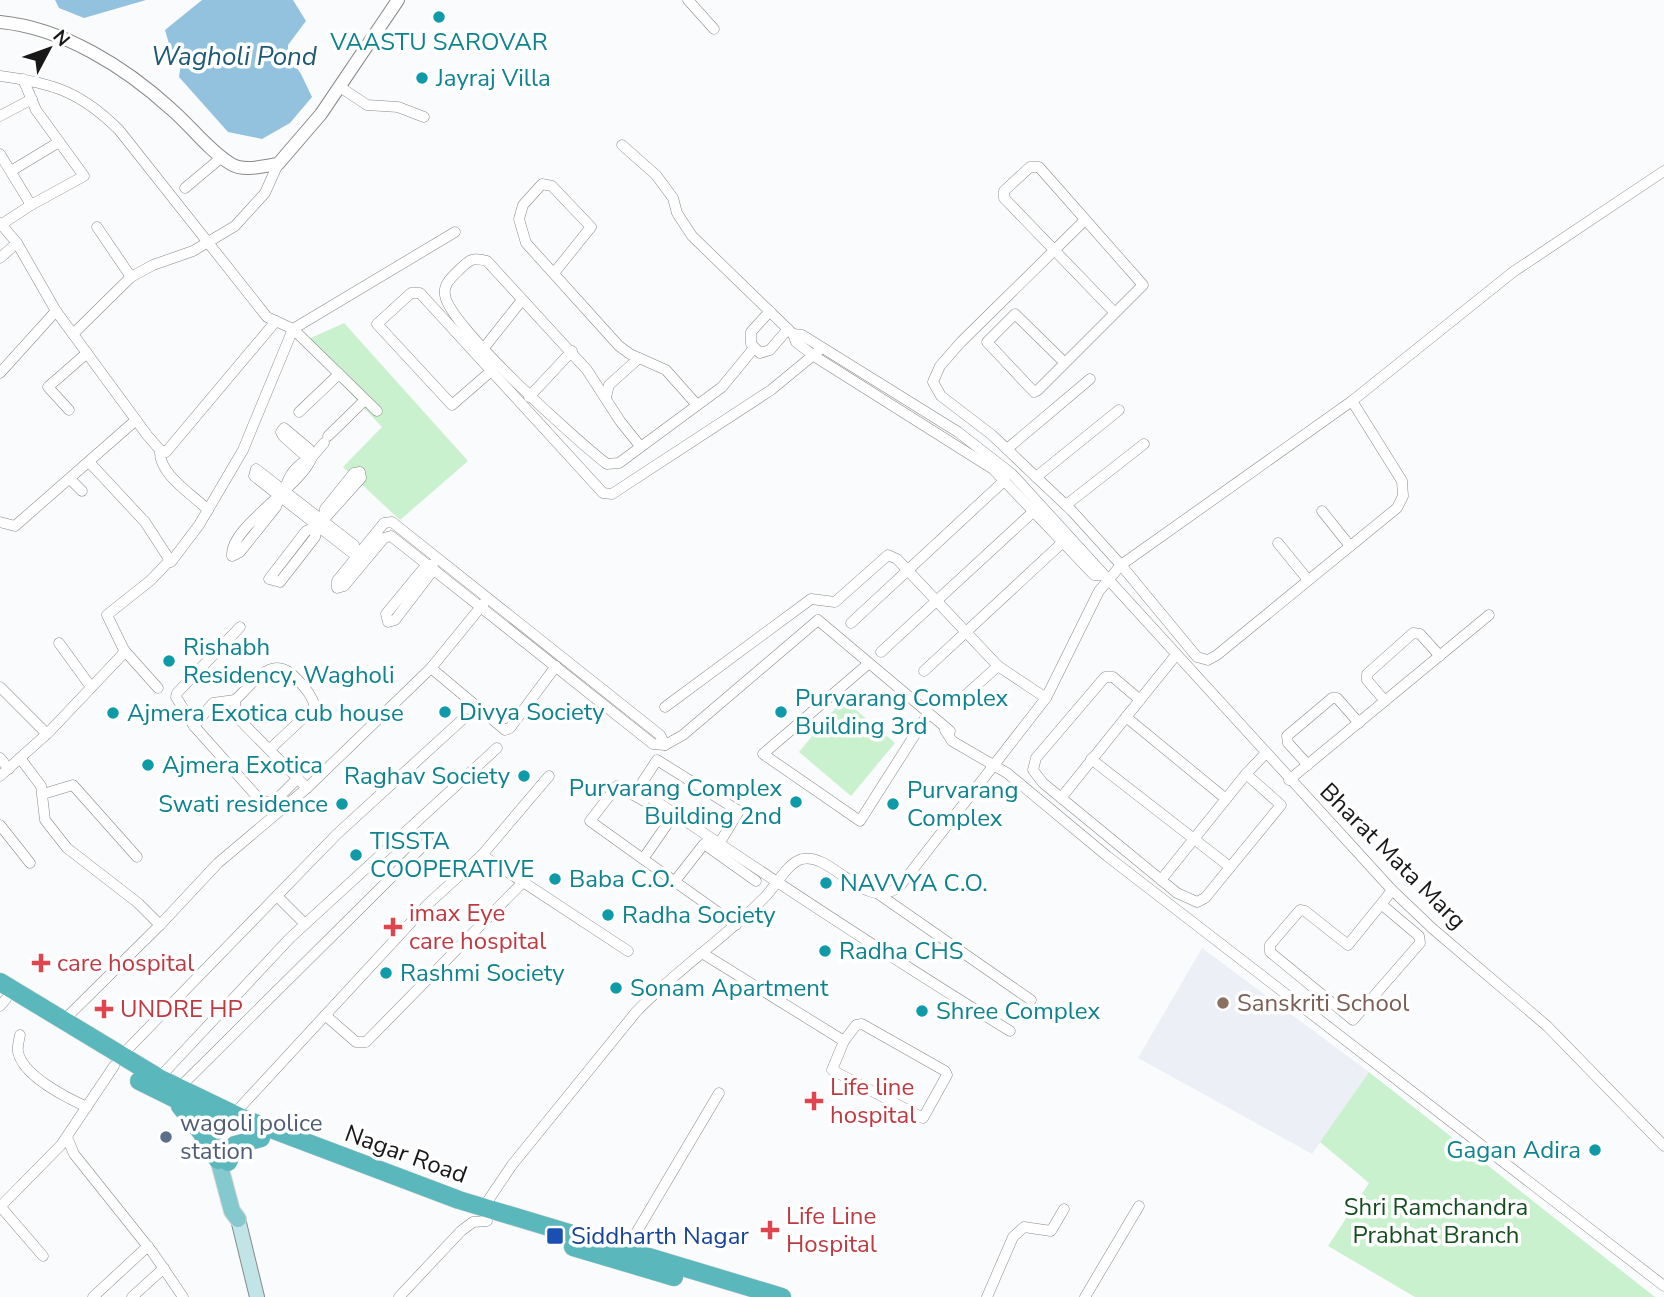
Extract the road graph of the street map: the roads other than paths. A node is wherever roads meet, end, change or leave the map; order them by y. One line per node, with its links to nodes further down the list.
1 (398, 0): 7 (street)
2 (688, 0): 4 (street)
3 (0, 22): 14 (street)
4 (713, 29)
5 (0, 76): 6 (street)
6 (23, 79): 8 (street); 24 (street)
7 (340, 87): 10 (street); 15 (street)
8 (32, 99): 9 (street); 11 (street)
9 (0, 116)
10 (424, 117)
11 (59, 142): 16 (street); 19 (street)
12 (622, 145): 33 (street)
13 (0, 154): 16 (street)
14 (222, 157): 15 (street); 18 (street)
15 (278, 164): 24 (street)
16 (11, 171): 19 (street)
17 (1664, 172): 55 (street)
18 (185, 188)
19 (31, 205): 21 (street)
20 (1084, 221): 26 (street); 26 (street); 34 (street)
21 (1, 223): 25 (street)
22 (97, 227): 29 (street)
23 (454, 232): 37 (street)
24 (208, 242): 29 (street); 36 (street)
25 (17, 243): 27 (street); 32 (street)
26 (1056, 250): 31 (street); 34 (street)
27 (0, 258)
28 (554, 273): 28 (street); 46 (street)
29 (131, 277): 39 (street)
30 (522, 300): 40 (street); 40 (street); 43 (street)
31 (997, 308): 35 (street); 64 (street)
32 (56, 311): 39 (street); 49 (street)
33 (770, 311): 38 (street); 41 (street)
34 (1115, 313): 47 (street)
35 (1009, 320): 47 (street); 47 (street)
36 (275, 321): 37 (street); 65 (street)
37 (293, 330): 50 (street); 73 (street)
38 (791, 332): 41 (street); 42 (street); 45 (street)
39 (73, 334): 44 (street)
40 (484, 348): 52 (street)
41 (754, 348): 56 (street)
42 (822, 348): 45 (street); 88 (street)
43 (572, 351): 52 (street); 53 (street)
44 (87, 353): 57 (street); 61 (street)
45 (814, 356): 48 (street); 69 (street)
46 (639, 358): 53 (street); 56 (street)
47 (1065, 363)
48 (491, 372): 48 (street)
49 (0, 373)
50 (339, 374): 54 (street); 60 (street)
51 (1090, 379): 64 (street)
52 (529, 397): 63 (street)
53 (606, 397): 63 (street)
54 (364, 401): 59 (street); 71 (street)
55 (1352, 401): 82 (street); 86 (street)
56 (697, 405): 63 (street)
57 (69, 410)
58 (1119, 410): 67 (street)
59 (377, 411)
60 (299, 412)
61 (136, 420): 65 (street); 66 (street)
62 (1144, 444): 72 (street)
63 (640, 446)
64 (1007, 449): 67 (street)
65 (160, 450): 73 (street)
66 (90, 463): 68 (street); 84 (street)
67 (1036, 477): 72 (street)
68 (71, 480): 70 (street); 76 (street)
69 (1005, 481): 75 (street); 87 (street)
70 (82, 491)
71 (282, 493): 71 (street); 78 (street)
72 (1066, 505): 86 (street)
73 (208, 510): 84 (street)
74 (1322, 510): 82 (street)
75 (1034, 511): 80 (street); 91 (street)
76 (0, 522)
77 (387, 522): 79 (street); 83 (street); 85 (street)
78 (320, 523): 78 (street); 78 (street); 83 (street)
79 (389, 535): 83 (street); 85 (street)
80 (1062, 542): 88 (street); 95 (street)
81 (1278, 543): 89 (street)
82 (1350, 546): 89 (street)
83 (362, 556)
84 (169, 561): 97 (street)
85 (434, 562): 85 (street); 90 (street)
86 (1121, 565): 88 (street); 89 (street)
87 (909, 571): 91 (street); 93 (street); 114 (street)
88 (1105, 578): 99 (street, Bharat Mata Marg); 109 (street)
89 (1308, 580)
90 (484, 602): 103 (street); 104 (street)
91 (936, 602): 95 (street); 98 (street)
92 (1489, 615): 100 (street)
93 (851, 623)
94 (240, 627): 119 (street)
95 (966, 632): 102 (street); 105 (street)
96 (59, 643): 107 (street)
97 (124, 650): 107 (street); 108 (street)
98 (881, 652)
99 (1176, 655): 111 (street); 123 (street, Bharat Mata Marg)
100 (1440, 656): 113 (street); 113 (street)
101 (868, 664): 103 (street); 115 (street); 115 (street)
102 (998, 666): 109 (street); 112 (street)
103 (563, 667): 104 (street)
104 (431, 668): 134 (street)
105 (924, 671)
106 (0, 687): 120 (street)
107 (91, 687): 120 (street)
108 (158, 688)
109 (1046, 698): 128 (street)
110 (235, 700): 119 (street); 122 (street); 122 (street)
111 (1140, 700): 116 (street); 136 (street)
112 (959, 701)
113 (1385, 701): 118 (street)
114 (665, 707)
115 (928, 714): 128 (street)
116 (1125, 717): 126 (street); 137 (street)
117 (464, 718): 154 (street)
118 (1359, 723): 127 (street); 127 (street)
119 (194, 726): 132 (street)
120 (47, 734): 125 (street)
121 (497, 748): 156 (street)
122 (270, 749): 132 (street)
123 (1265, 754): 130 (street); 133 (street, Bharat Mata Marg)
124 (0, 758): 129 (street)
125 (20, 758): 129 (street); 135 (street)
126 (1091, 759): 136 (street); 139 (street)
127 (1308, 765): 133 (street)
128 (993, 768): 153 (street); 188 (street)
129 (4, 772)
130 (1246, 774): 137 (street); 146 (street)
131 (549, 776): 142 (street)
132 (298, 778): 134 (street)
133 (1289, 780): 152 (street, Bharat Mata Marg)
134 (307, 788): 157 (street)
135 (43, 794): 143 (street); 157 (street)
136 (1061, 798): 147 (street)
137 (1226, 799): 139 (street)
138 (0, 825): 145 (street)
139 (1193, 838): 146 (street); 147 (street)
140 (428, 841): 171 (street)
141 (719, 844): 141 (street); 150 (street)
142 (482, 856): 151 (street); 163 (street)
143 (137, 857)
144 (643, 859): 144 (street); 148 (street)
145 (30, 863)
146 (1230, 867): 147 (street)
147 (1161, 880)
148 (675, 881): 149 (street); 158 (street)
149 (755, 881)
150 (779, 882): 153 (street); 158 (street); 165 (street)
151 (522, 883): 159 (street); 163 (street)
152 (1392, 890): 155 (street); 176 (street, Bharat Mata Marg)
153 (877, 892): 162 (street)
154 (277, 896): 156 (street); 168 (street)
155 (1381, 904): 155 (street)
156 (305, 924): 169 (street)
157 (160, 925): 164 (street)
158 (736, 925): 160 (street)
159 (628, 951)
160 (702, 953): 167 (street); 181 (street)
161 (2, 996): 164 (highway, Nagar Road); 168 (highway, Nagar Road)
162 (1031, 1000)
163 (326, 1015): 173 (street)
164 (63, 1021): 168 (highway, Nagar Road)
165 (1010, 1031)
166 (20, 1035): 172 (street)
167 (844, 1041): 167 (street)
168 (118, 1061): 169 (highway, Nagar Road); 171 (highway, Nagar Road); 172 (street)
169 (159, 1078): 171 (highway, Nagar Road)
170 (719, 1093): 185 (street)
171 (177, 1095): 173 (highway, Nagar Road); 177 (highway)
172 (87, 1107): 174 (street)
173 (220, 1114): 175 (highway, Nagar Road); 177 (main road); 181 (highway, Nagar Road)
174 (67, 1137): 178 (street); 183 (street)
175 (261, 1138): 177 (highway); 181 (highway, Nagar Road)
176 (1664, 1146)
177 (223, 1161): 182 (main road)
178 (0, 1206): 186 (street)
179 (1139, 1206): 197 (street)
180 (1064, 1209): 196 (street)
181 (485, 1214): 184 (highway, Nagar Road); 193 (street)
182 (238, 1219): 192 (main road)
183 (148, 1246): 187 (street); 189 (street)
184 (603, 1250): 185 (highway, Nagar Road); 194 (highway, Nagar Road)
185 (626, 1250): 195 (highway, Nagar Road)
186 (44, 1256)
187 (164, 1268): 190 (street); 191 (street)
188 (1664, 1286)
189 (93, 1297)
190 (132, 1297)
191 (183, 1297)
192 (257, 1297)
193 (399, 1297)
194 (741, 1297)
195 (782, 1297)
196 (987, 1297)
197 (1086, 1297)

